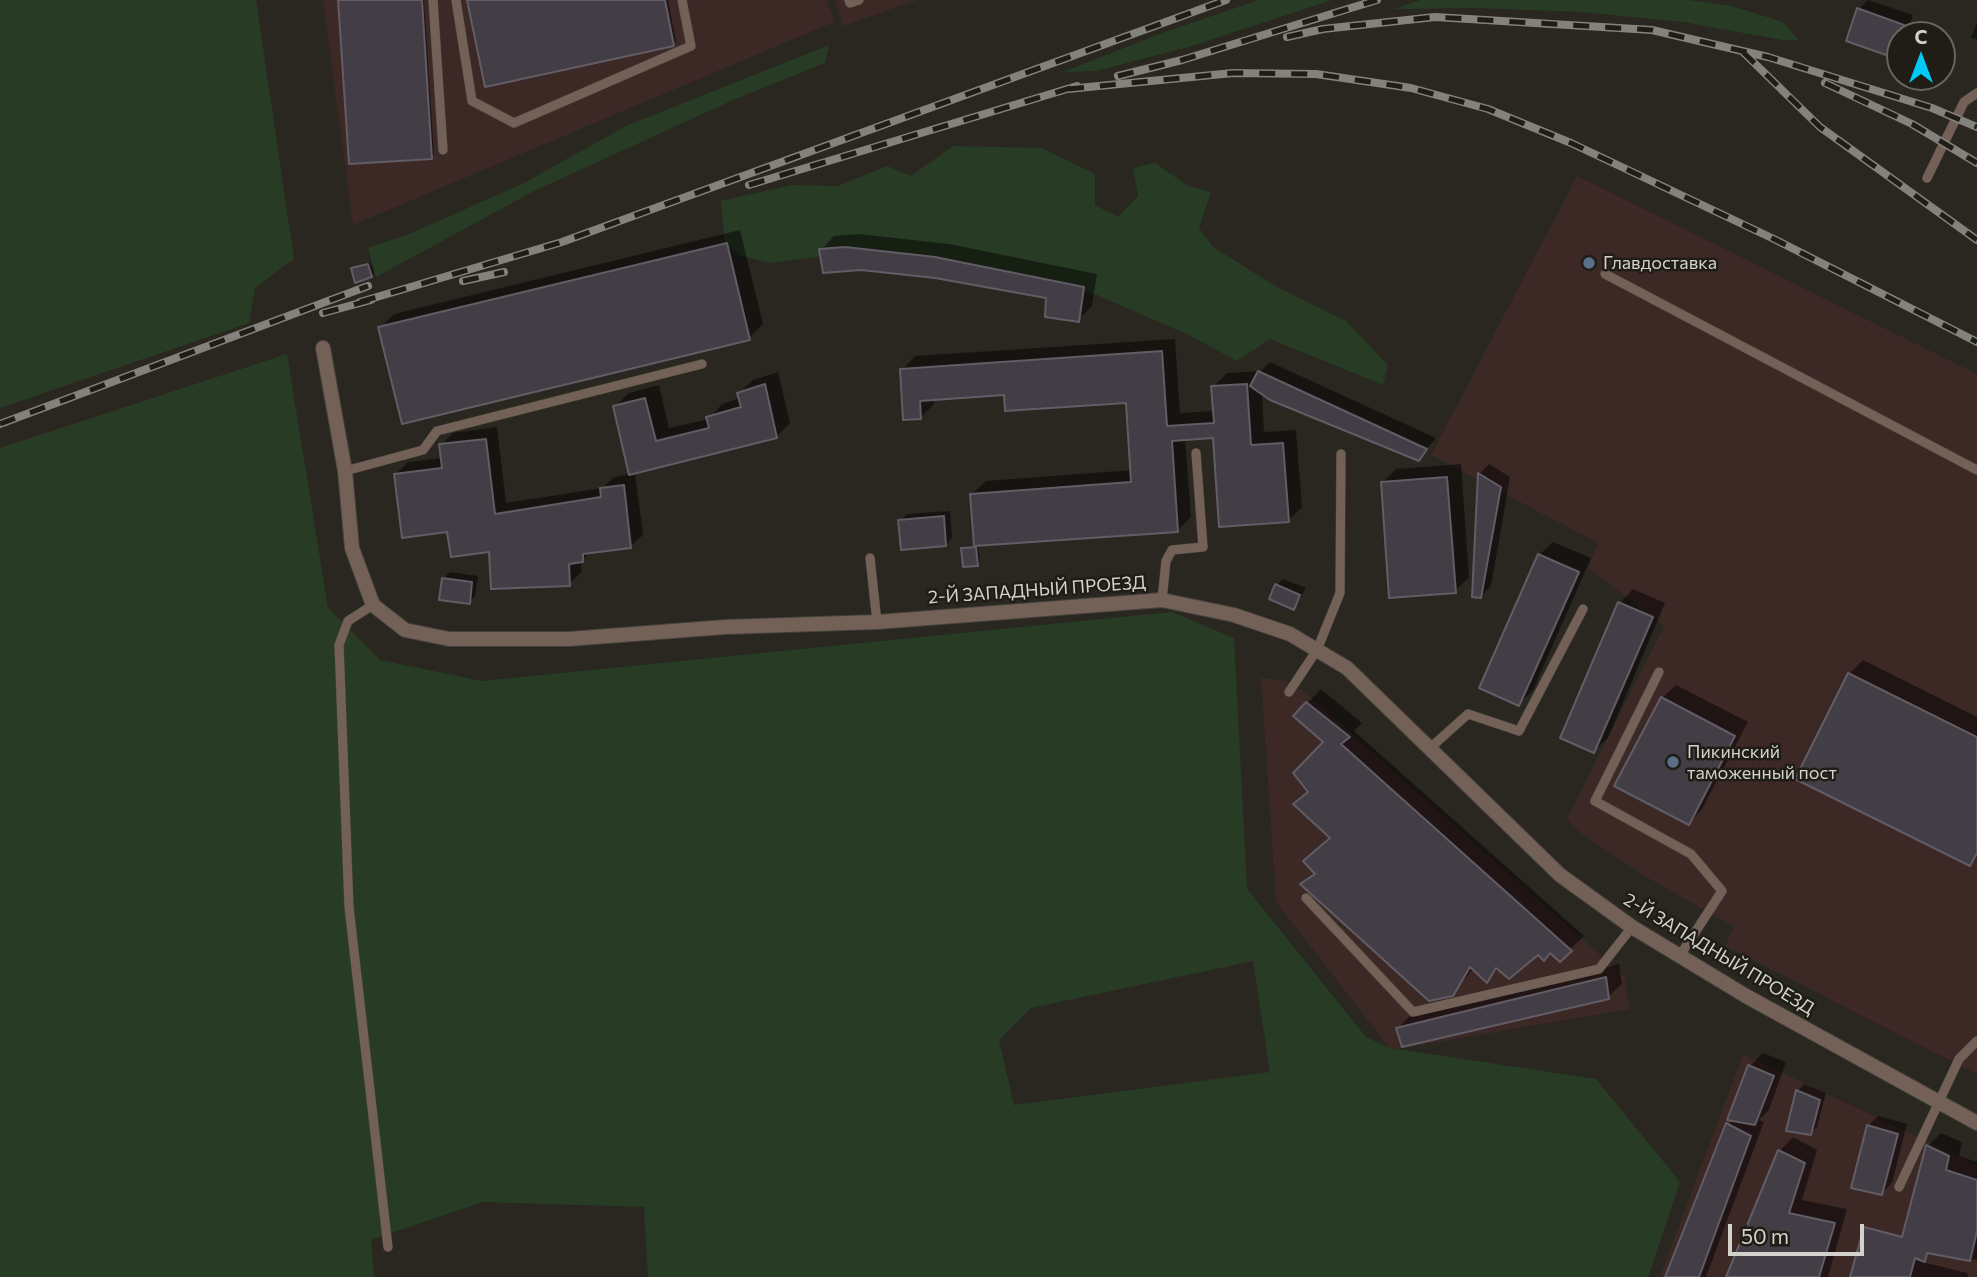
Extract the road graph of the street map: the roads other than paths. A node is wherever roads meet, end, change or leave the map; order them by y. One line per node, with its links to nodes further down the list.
1 (433, 0): 7 (lane)
2 (456, 0): 3 (lane)
3 (682, 0)
4 (849, 0): 5 (lane)
5 (859, 0)
6 (1977, 93): 8 (lane)
7 (443, 149)
8 (1927, 178)
9 (1605, 274): 14 (lane)
10 (323, 348): 15 (street)
11 (702, 364): 15 (lane)
12 (1196, 453): 17 (lane)
13 (1341, 454): 21 (lane)
14 (1977, 470)
15 (345, 471): 18 (street)
16 (870, 558): 20 (lane)
17 (1162, 600): 20 (street, 2-Й ЗАПАДНЫЙ ПРОЕЗД); 21 (street, 2-Й ЗАПАДНЫЙ ПРОЕЗД)
18 (373, 605): 20 (street, 2-Й ЗАПАДНЫЙ ПРОЕЗД); 32 (lane)
19 (1583, 609): 24 (lane)
20 (877, 622)
21 (1317, 650): 23 (lane); 24 (street, 2-Й ЗАПАДНЫЙ ПРОЕЗД)
22 (1659, 672): 27 (lane)
23 (1289, 691)
24 (1429, 749): 26 (street, 2-Й ЗАПАДНЫЙ ПРОЕЗД)
25 (1306, 898): 26 (lane)
26 (1632, 927): 27 (street, 2-Й ЗАПАДНЫЙ ПРОЕЗД)
27 (1679, 957): 29 (street, 2-Й ЗАПАДНЫЙ ПРОЕЗД)
28 (1977, 1041): 29 (lane)
29 (1937, 1103): 30 (street, 2-Й ЗАПАДНЫЙ ПРОЕЗД); 31 (lane)
30 (1977, 1123)
31 (1899, 1187)
32 (388, 1247)

